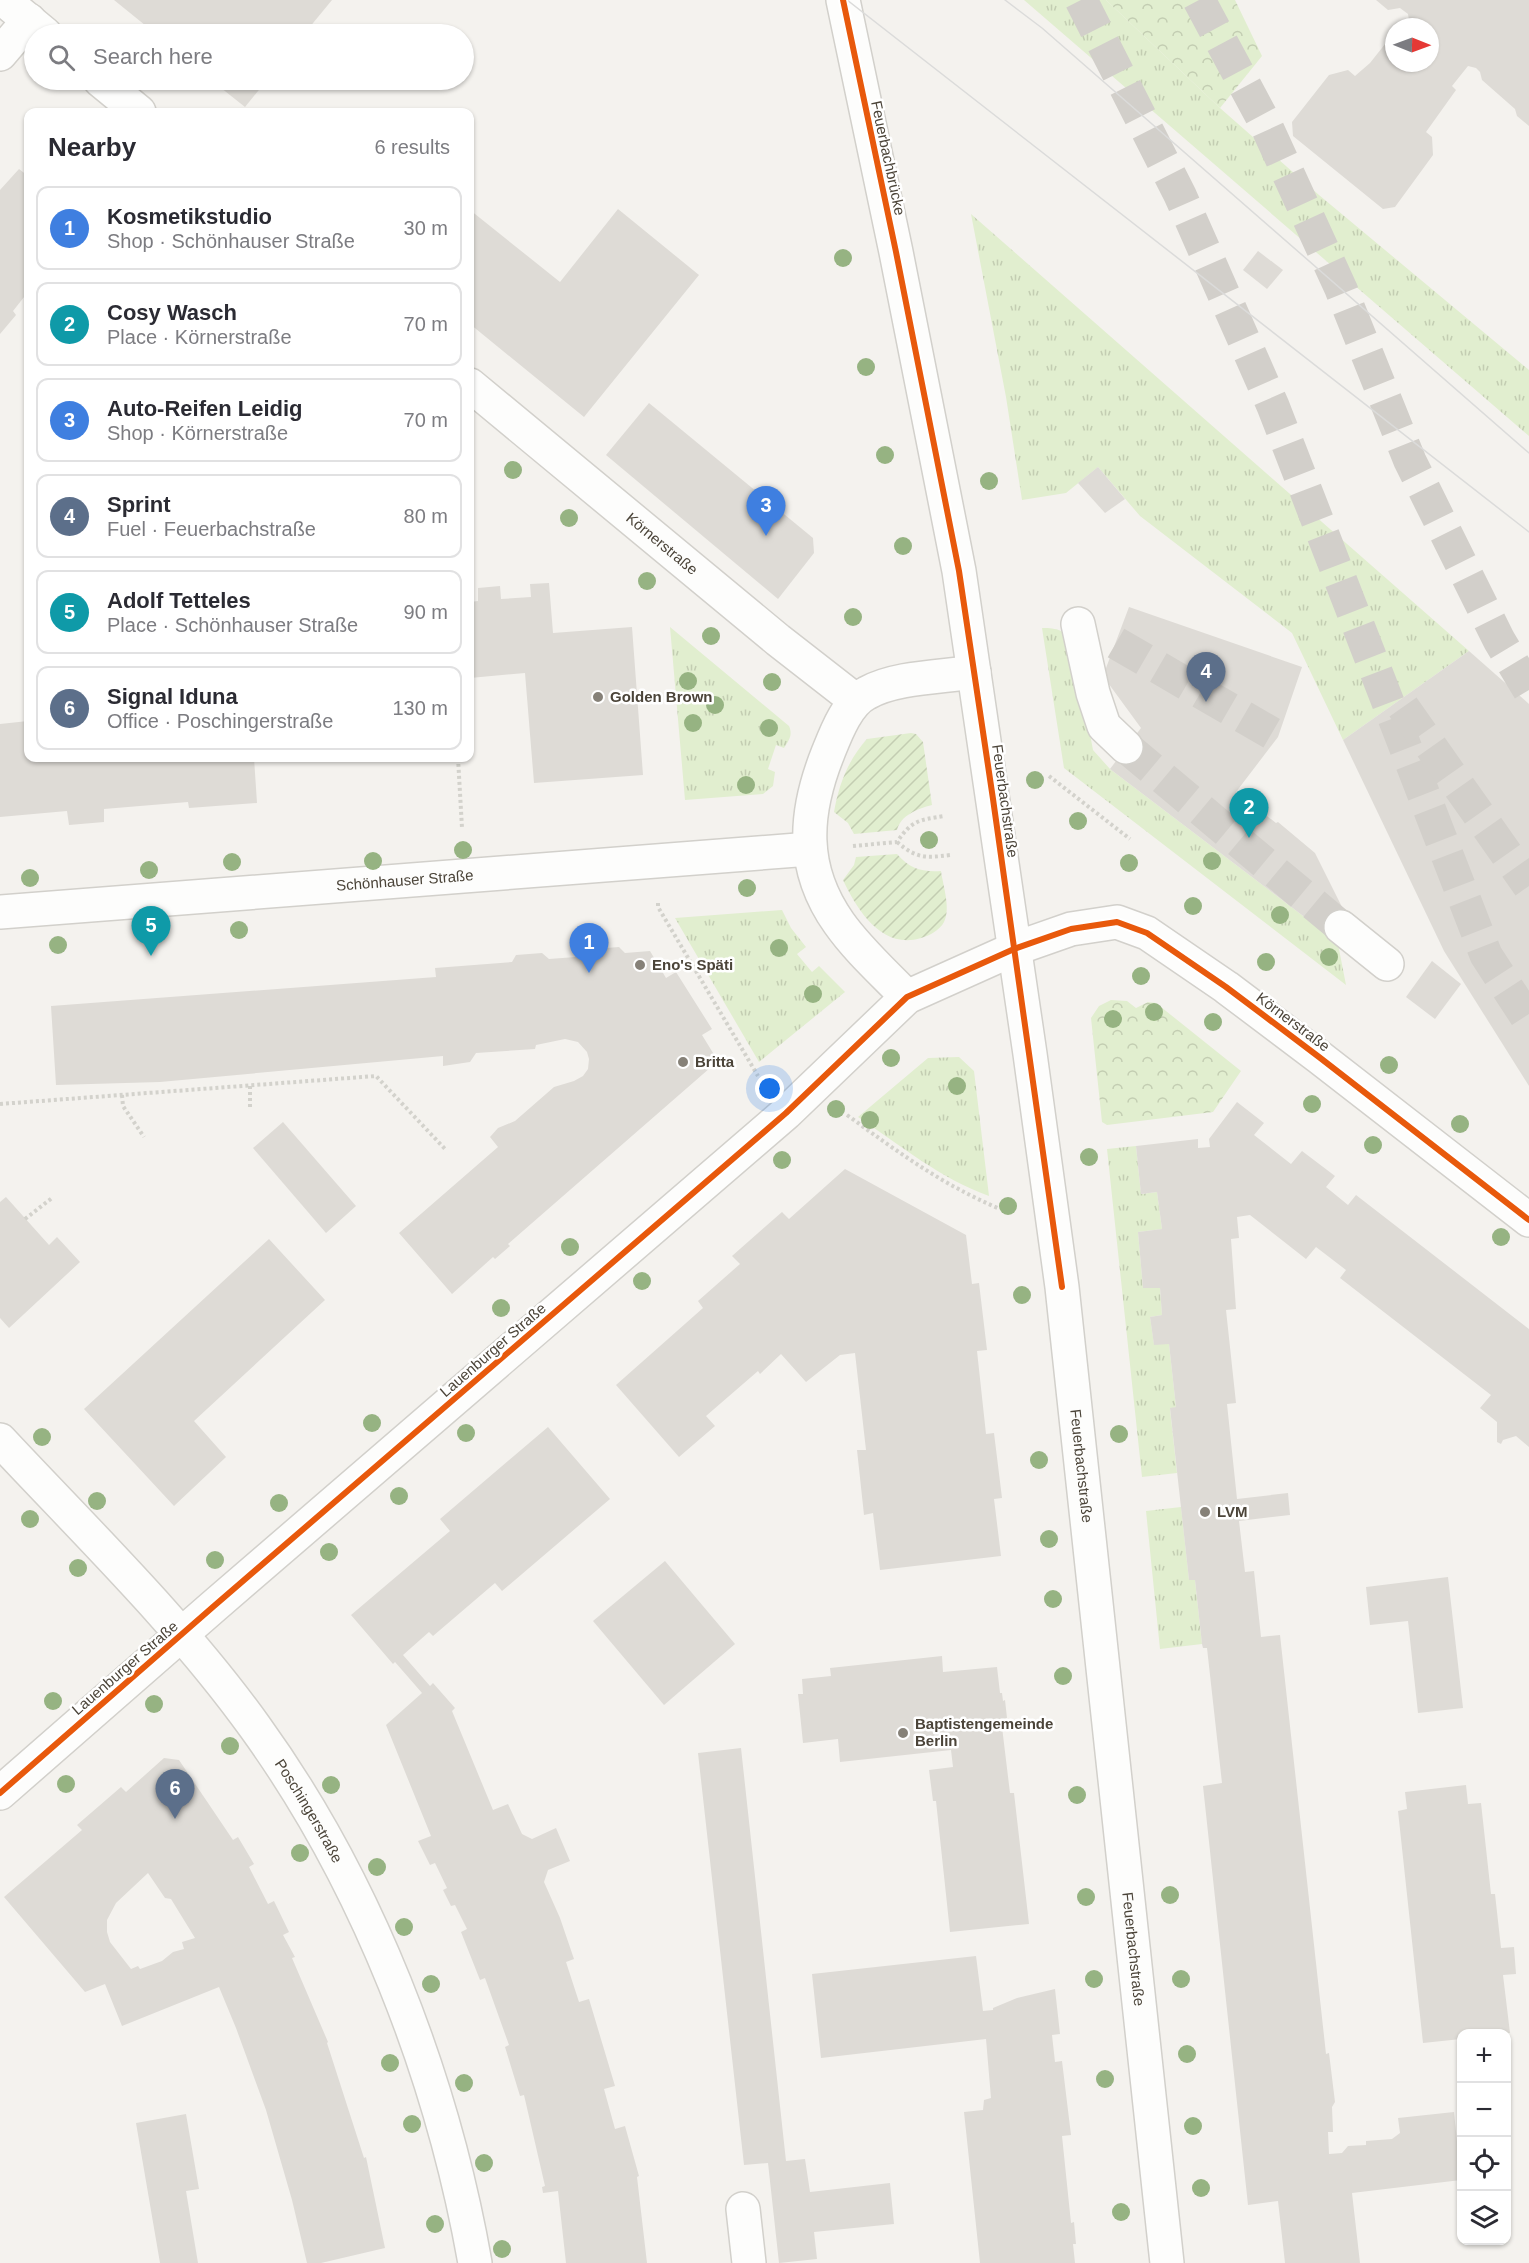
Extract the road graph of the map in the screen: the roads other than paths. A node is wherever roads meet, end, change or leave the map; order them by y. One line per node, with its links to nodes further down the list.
1 (843, 0): 6 (street, Feuerbachbrücke)
2 (26, 18): 3 (street)
3 (0, 54)
4 (112, 90): 5 (street)
5 (134, 108)
6 (910, 321): 9 (street, Feuerbachstraße)
7 (474, 389): 10 (street, Körnerstraße)
8 (1078, 624): 11 (street)
9 (974, 672): 10 (street); 15 (street, Feuerbachstraße)
10 (855, 700): 12 (street)
11 (1126, 747)
12 (810, 849): 13 (street, Schönhauser Straße); 17 (street)
13 (0, 912)
14 (1341, 927): 16 (street)
15 (1014, 949): 17 (street, Lauenburger Straße); 18 (street, Körnerstraße); 25 (street, Feuerbachstraße)
16 (1387, 964)
17 (907, 997): 20 (street, Lauenburger Straße)
18 (1529, 1220)
19 (0, 1440): 20 (street, Poschingerstraße)
20 (180, 1635): 21 (street, Lauenburger Straße); 23 (street, Poschingerstraße)
21 (0, 1793)
22 (743, 2209): 24 (street)
23 (475, 2263)
24 (749, 2263)
25 (1167, 2263)

